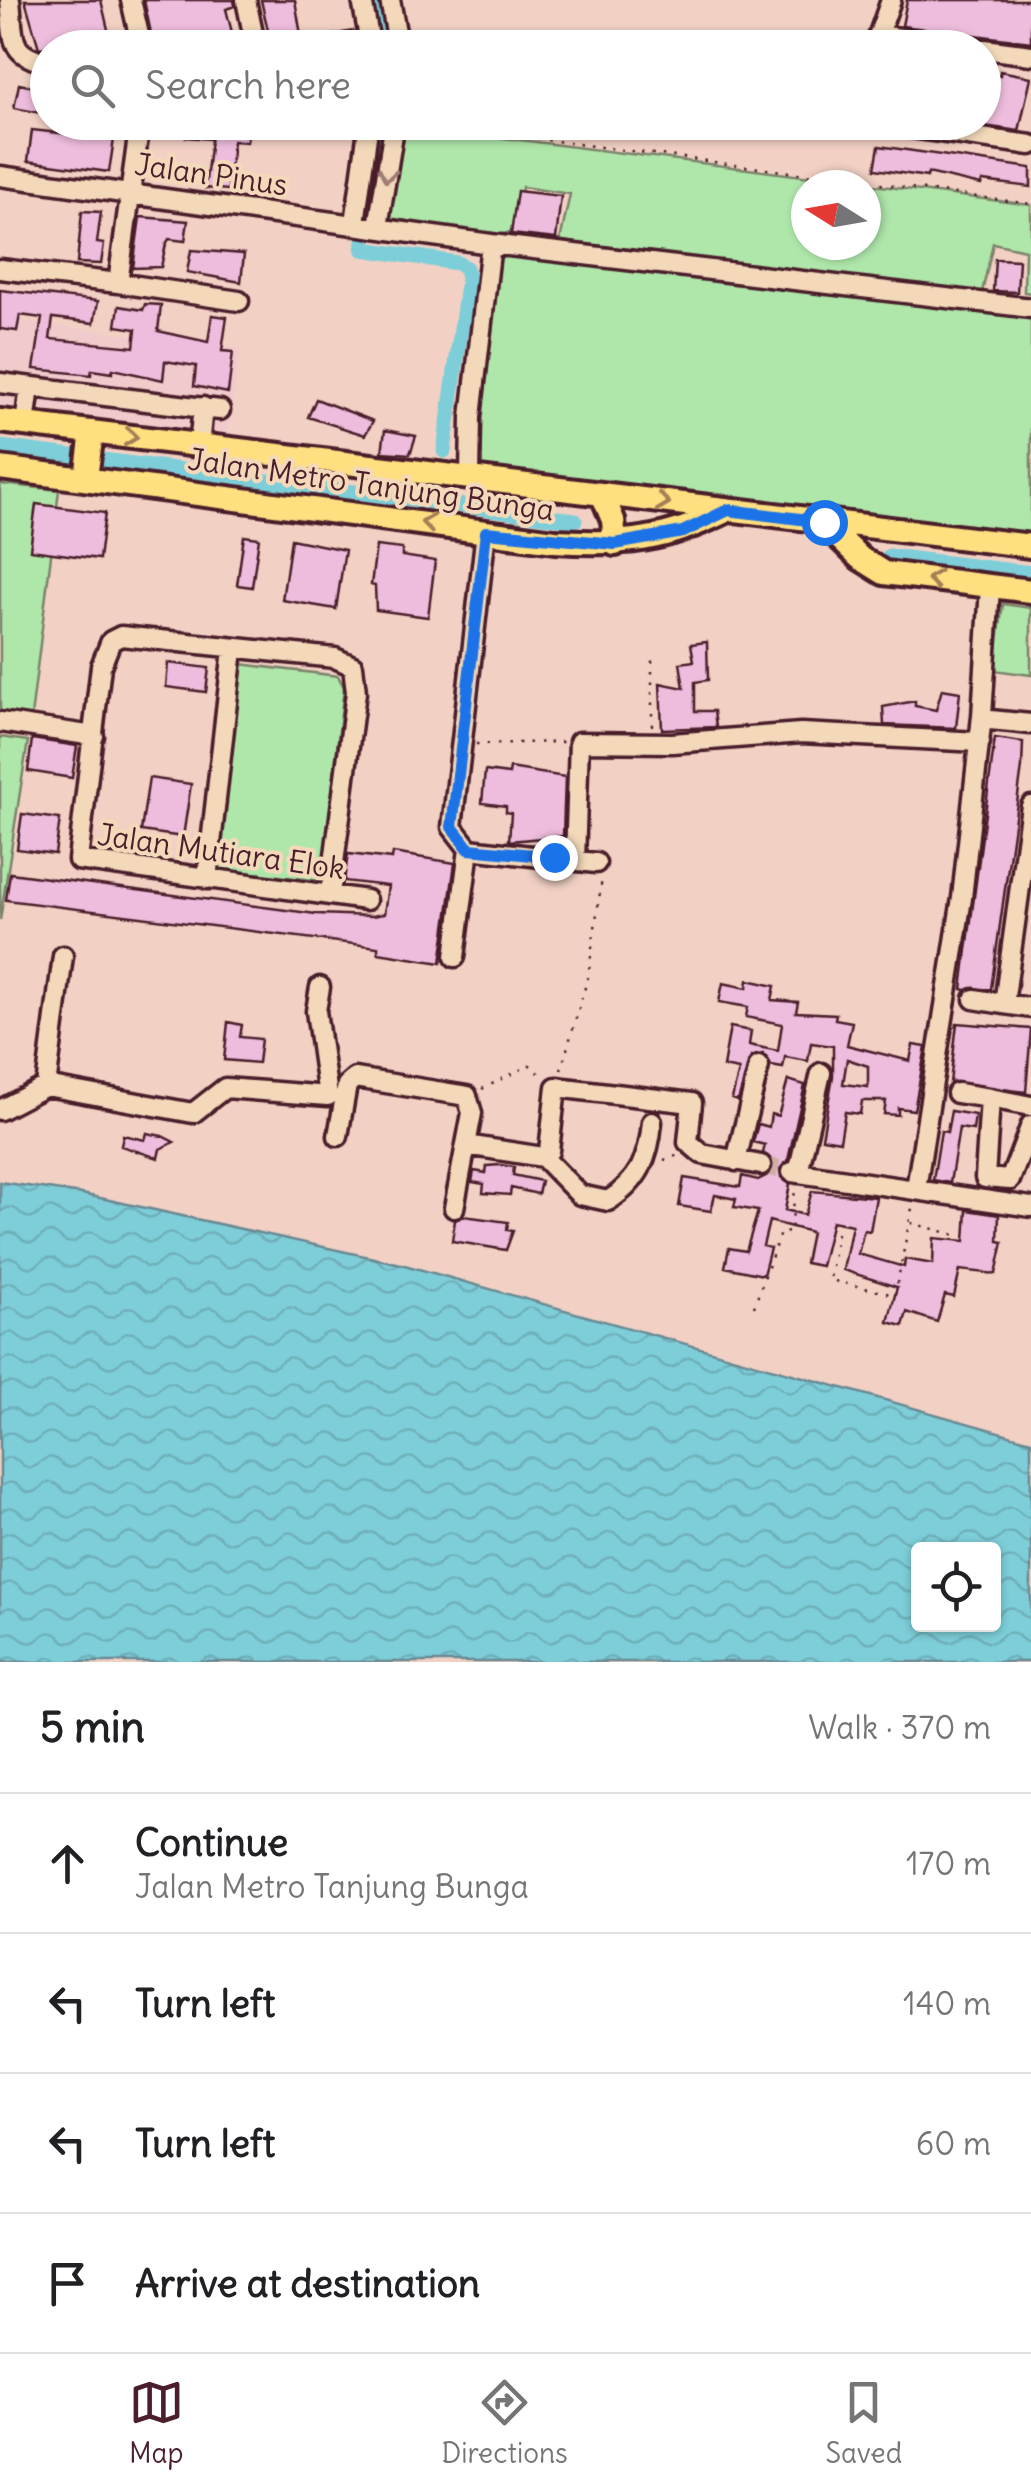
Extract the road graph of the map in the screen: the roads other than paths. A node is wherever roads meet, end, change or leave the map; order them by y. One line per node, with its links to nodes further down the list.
1 (10, 0): 14 (street)
2 (132, 0): 7 (street)
3 (246, 0): 8 (street)
4 (362, 0): 9 (street)
5 (390, 0): 10 (street)
6 (891, 0): 11 (street)
7 (138, 30)
8 (252, 30)
9 (368, 30)
10 (396, 30)
11 (880, 30)
12 (1001, 51): 13 (street)
13 (1031, 55)
14 (30, 59)
15 (137, 140): 21 (street)
16 (368, 140): 22 (street)
17 (391, 140): 22 (street, one-way to 22)
18 (1001, 140): 19 (street)
19 (1031, 144)
20 (0, 176): 21 (street, Jalan Pinus)
21 (131, 192): 22 (street, Jalan Pinus); 25 (street)
22 (366, 225): 23 (street, Jalan Pinus)
23 (492, 244): 27 (street, Jalan Pinus); 34 (street)
24 (0, 269): 25 (street)
25 (118, 284): 26 (street)
26 (239, 301)
27 (1031, 308)
28 (15, 385): 29 (street); 31 (street)
29 (12, 422): 30 (main road, Jalan Metro Tanjung Bunga)
30 (91, 437): 31 (main road, Jalan Metro Tanjung Bunga, one-way to 31); 33 (main road)
31 (198, 446): 34 (main road, Jalan Metro Tanjung Bunga)
32 (0, 468): 33 (main road, Jalan Metro Tanjung Bunga)
33 (86, 472): 38 (main road, Jalan Metro Tanjung Bunga, one-way to 33)
34 (470, 477): 35 (main road, Jalan Metro Tanjung Bunga)
35 (602, 494): 36 (main road, Jalan Metro Tanjung Bunga, one-way to 36); 39 (main road)
36 (728, 510): 37 (main road, Jalan Metro Tanjung Bunga); 39 (main road, Jalan Metro Tanjung Bunga)
37 (824, 522): 40 (main road, Jalan Metro Tanjung Bunga); 41 (main road, one-way to 37)
38 (486, 532): 39 (main road, Jalan Metro Tanjung Bunga); 50 (street)
39 (615, 544)
40 (1031, 546)
41 (990, 587): 42 (main road); 48 (street)
42 (1031, 591)
43 (233, 649): 47 (street); 54 (street); 55 (street)
44 (990, 720): 46 (street)
45 (0, 722): 47 (street)
46 (1031, 724)
47 (94, 736): 54 (street, Jalan Mutiara Elok)
48 (980, 742): 51 (street); 78 (street)
49 (1031, 806): 53 (street)
50 (469, 849): 51 (street); 59 (street)
51 (575, 860): 52 (street)
52 (596, 863)
53 (1027, 877): 57 (street)
54 (206, 880): 55 (street, Jalan Mutiara Elok)
55 (330, 894): 56 (street, Jalan Mutiara Elok)
56 (366, 900)
57 (1026, 900): 62 (street)
58 (63, 956): 66 (street)
59 (455, 957)
60 (320, 987): 66 (street)
61 (974, 999): 62 (street)
62 (1004, 1004): 63 (street)
63 (1031, 1008)
64 (759, 1066): 76 (street)
65 (820, 1073): 78 (street)
66 (46, 1086): 70 (street)
67 (956, 1093): 68 (street)
68 (990, 1098): 69 (street); 72 (street)
69 (1031, 1106)
70 (0, 1110)
71 (652, 1122): 75 (street)
72 (1031, 1125)
73 (338, 1136): 74 (street)
74 (466, 1145): 75 (street); 80 (street)
75 (543, 1156): 76 (street)
76 (736, 1161): 77 (street)
77 (761, 1166)
78 (916, 1189): 79 (street)
79 (1031, 1207)
80 (454, 1208)

